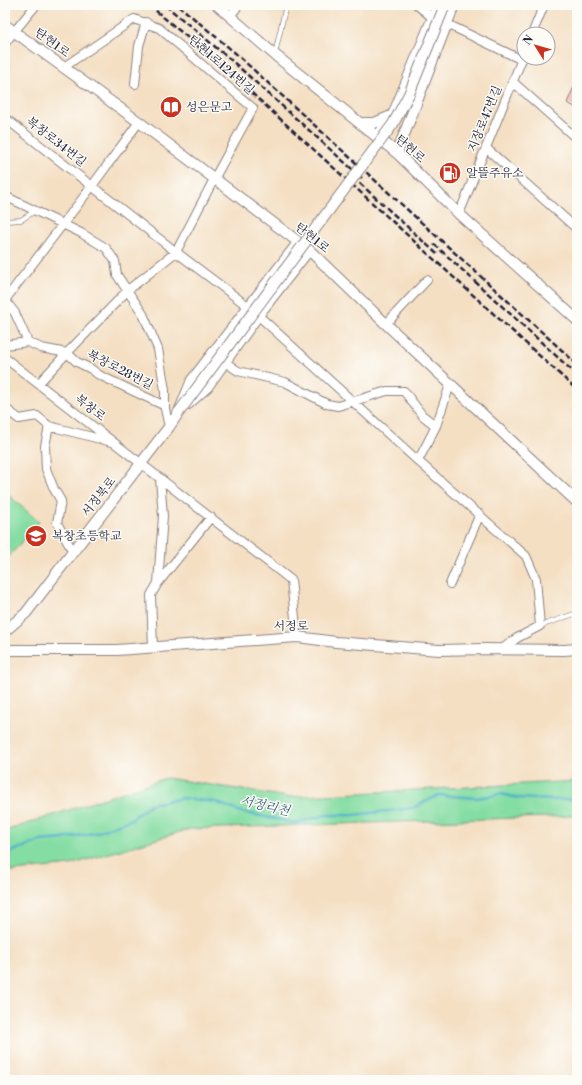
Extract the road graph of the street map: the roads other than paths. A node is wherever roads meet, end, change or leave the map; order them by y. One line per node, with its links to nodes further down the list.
1 (36, 5): 16 (street)
2 (217, 5): 10 (street, 탄현로)
3 (239, 5): 10 (street)
4 (286, 5): 19 (lane)
5 (417, 5): 11 (street)
6 (438, 5): 11 (street)
7 (445, 5): 60 (street, bridge)
8 (454, 5): 13 (street)
9 (544, 5): 15 (street)
10 (230, 16): 19 (street, 탄현로)
11 (433, 18): 24 (street)
12 (146, 22): 21 (street); 23 (street); 32 (street, 탄현1로124번길)
13 (447, 24): 18 (street); 31 (street)
14 (5, 25): 16 (street, 탄현1로)
15 (535, 26)
16 (14, 32): 17 (street); 21 (street, 탄현1로)
17 (5, 43)
18 (516, 54)
19 (275, 55): 27 (street, 탄현로)
20 (519, 66): 22 (street, 지장로47번길)
21 (64, 67): 26 (street, 탄현1로)
22 (513, 82): 29 (street); 30 (street, 지장로47번길)
23 (135, 84)
24 (393, 115): 27 (street); 28 (street)
25 (5, 118): 33 (street, 복창로34번길)
26 (138, 122): 32 (street, 탄현1로); 33 (street)
27 (360, 123): 28 (street, 탄현로)
28 (377, 137): 31 (street, 탄현로)
29 (577, 139)
30 (486, 148): 36 (street, 지장로47번길); 39 (street)
31 (397, 153): 36 (street, 탄현로)
32 (214, 179): 40 (street, 탄현1로); 42 (street, 복창로28번길)
33 (92, 186): 38 (street); 42 (street, 복창로34번길)
34 (5, 196): 35 (street)
35 (35, 211): 37 (lane); 38 (street)
36 (460, 214): 48 (street, 탄현로)
37 (5, 221)
38 (62, 224): 44 (street, 복창로28번길); 45 (street)
39 (577, 228)
40 (298, 243): 41 (street, 탄현1로); 46 (street)
41 (309, 250): 47 (street); 49 (street, 탄현1로)
42 (176, 252): 44 (street, 복창로28번길); 46 (street)
43 (427, 280): 49 (street)
44 (128, 290): 52 (street, 복창로28번길); 58 (street, 복창로28번길)
45 (5, 300): 50 (street)
46 (249, 307): 47 (street); 60 (street)
47 (258, 316): 54 (street); 57 (street)
48 (577, 320)
49 (386, 324): 56 (street, 탄현1로)
50 (28, 342): 51 (street); 52 (street, 복창로28번길)
51 (5, 345)
52 (67, 353): 55 (street, 복창로28번길); 58 (street, 복창로28번길)
53 (5, 358): 55 (street, 복창로)
54 (225, 362): 57 (street); 60 (street)
55 (39, 383): 64 (street, 복창로)
56 (450, 384): 62 (street); 68 (street, 탄현1로)
57 (352, 402): 62 (street); 65 (street)
58 (165, 406): 63 (street, 복창로28번길)
59 (5, 408): 61 (street)
60 (179, 412): 63 (street, 서정북로)
61 (49, 426): 64 (street); 71 (street)
62 (436, 426): 65 (street)
63 (169, 427): 66 (street, 서정북로)
64 (116, 443): 66 (street, 복창로)
65 (418, 461): 69 (street)
66 (141, 464): 67 (street, 복창로); 71 (street, 서정북로)
67 (160, 478): 70 (street, 복창로); 72 (street)
68 (577, 502)
69 (480, 514): 73 (street); 75 (street)
70 (211, 517): 72 (street); 77 (street, 복창로)
71 (73, 552): 76 (street, 서정북로)
72 (158, 583): 78 (street)
73 (450, 584)
74 (577, 613): 75 (lane)
75 (540, 626): 79 (street)
76 (5, 631)
77 (297, 637): 78 (street, 서정로); 79 (street, 서정로)
78 (153, 647): 81 (street, 서정로)
79 (502, 649): 80 (street, 서정로)
80 (577, 649)
81 (5, 650)

